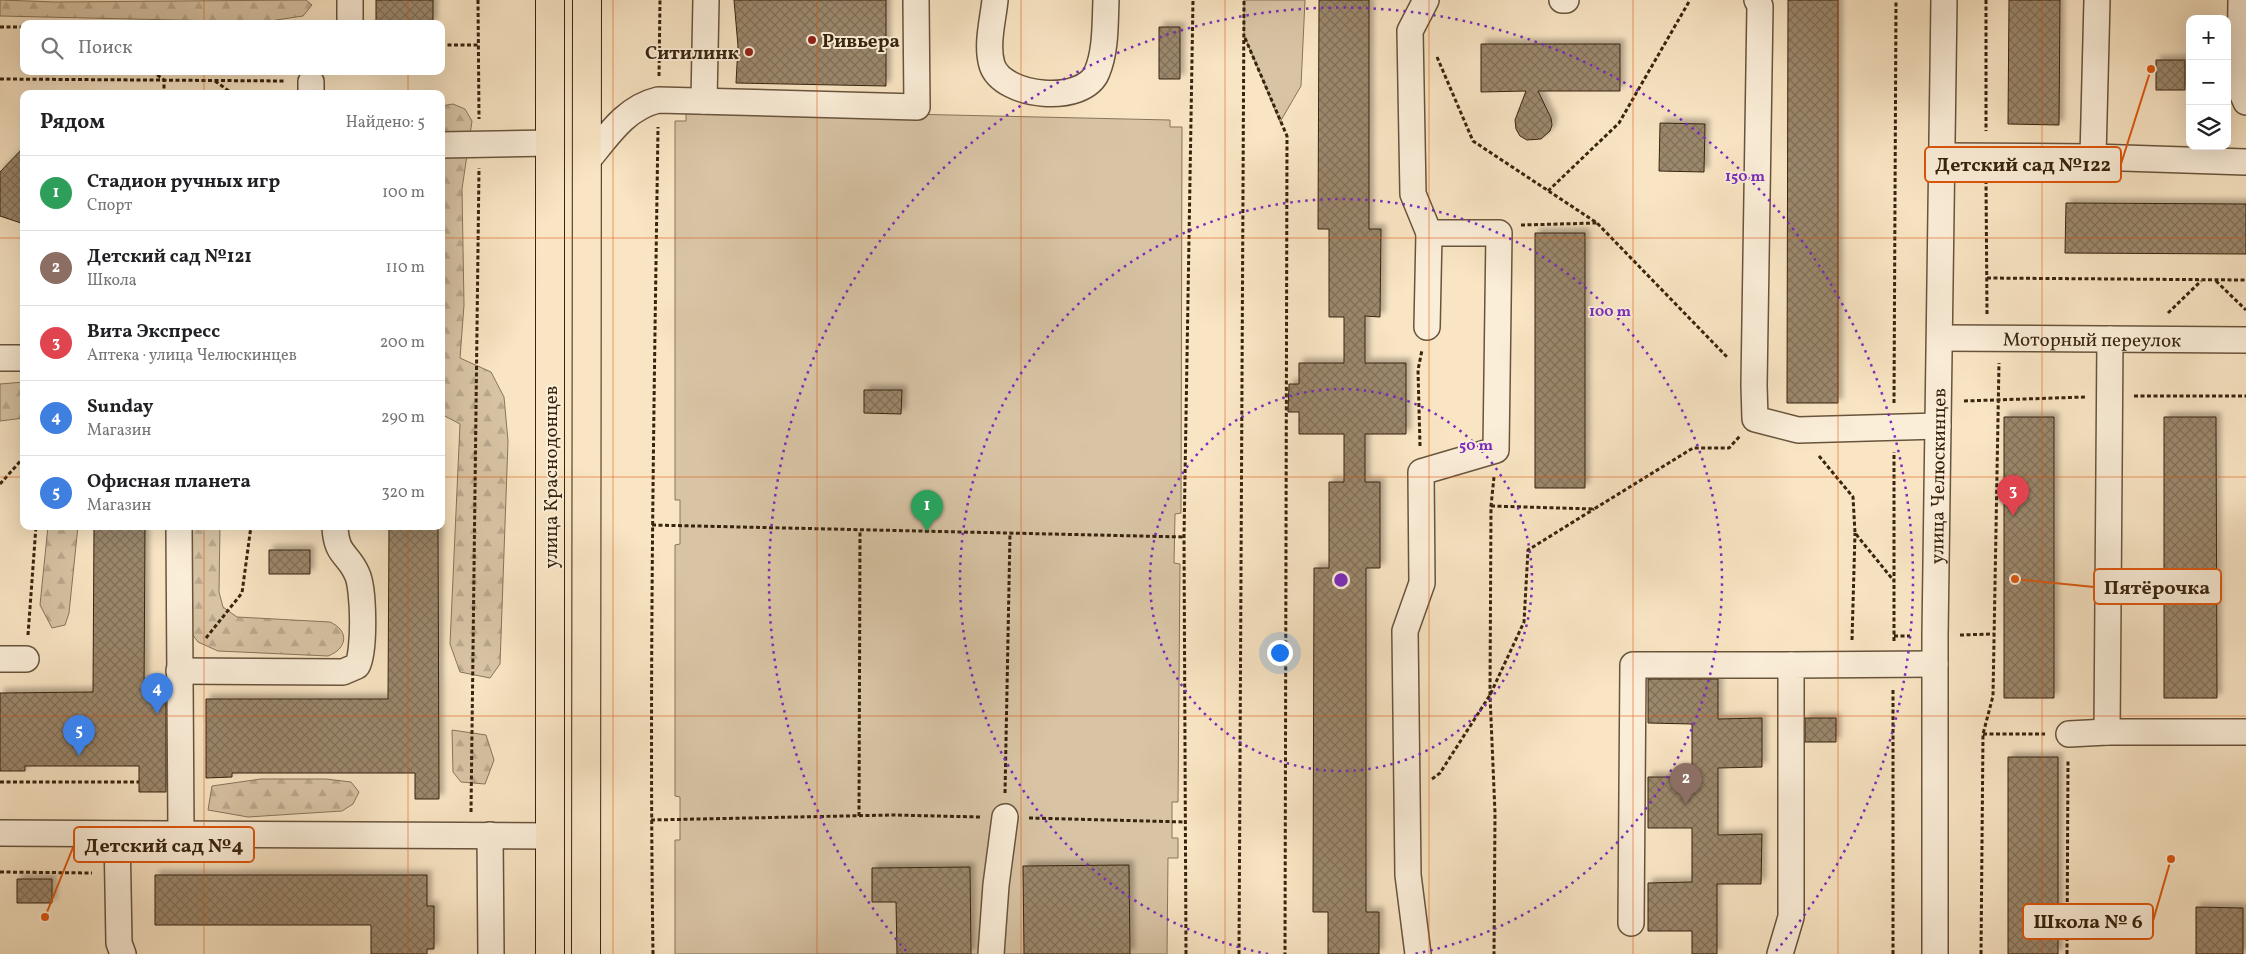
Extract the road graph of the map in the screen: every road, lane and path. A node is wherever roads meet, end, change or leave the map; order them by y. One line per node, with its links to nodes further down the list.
1 (350, 0): 22 (street)
2 (478, 0): 28 (path)
3 (550, 0): 39 (main road, улица Краснодонцев)
4 (586, 0): 45 (main road, улица Краснодонцев)
5 (660, 0): 36 (path)
6 (706, 0): 37 (street)
7 (916, 0): 37 (street)
8 (995, 0): 9 (street)
9 (1106, 0)
10 (1193, 0): 83 (path)
11 (1244, 0): 26 (path)
12 (1426, 0): 25 (street)
13 (1562, 0): 14 (street)
14 (1566, 0)
15 (1690, 0): 47 (path)
16 (1757, 0): 64 (street)
17 (1896, 0): 67 (path)
18 (1944, 0): 42 (street, улица Челюскинцев)
19 (1986, 0): 43 (path)
20 (2097, 0): 44 (street)
21 (2241, 0): 38 (street)
22 (350, 20)
23 (0, 27): 24 (path)
24 (20, 27)
25 (1410, 31): 47 (path); 49 (street)
26 (1244, 35): 124 (path); 125 (path)
27 (445, 45): 28 (path)
28 (478, 45): 40 (path)
29 (157, 75): 31 (path)
30 (0, 79): 31 (path)
31 (164, 80): 32 (path); 34 (path)
32 (214, 80): 33 (path); 35 (path)
33 (311, 88)
34 (164, 90)
35 (228, 90)
36 (658, 100): 37 (street); 45 (street); 75 (path)
37 (704, 101)
38 (2246, 102)
39 (550, 143): 40 (street); 113 (main road, улица Краснодонцев)
40 (479, 144): 41 (street); 112 (path)
41 (445, 145)
42 (1942, 156): 43 (street); 57 (street, улица Челюскинцев)
43 (1986, 156): 44 (street); 51 (path)
44 (2093, 156): 46 (street)
45 (586, 160): 120 (main road, улица Краснодонцев)
46 (2246, 162)
47 (1548, 191): 48 (path)
48 (1597, 223): 50 (path); 64 (path)
49 (1429, 232): 50 (street); 56 (street)
50 (1499, 233): 69 (street)
51 (1987, 278): 52 (path); 58 (path)
52 (2202, 280): 53 (path); 60 (path)
53 (2215, 280): 54 (path); 55 (path)
54 (2246, 280)
55 (2246, 310)
56 (1427, 327): 71 (path)
57 (1940, 338): 58 (street, Моторный переулок); 66 (street, улица Челюскинцев)
58 (1994, 338): 59 (street, Моторный переулок); 85 (path)
59 (2110, 339): 60 (street, Моторный переулок); 98 (street)
60 (2142, 340): 61 (street, Моторный переулок)
61 (2246, 340)
62 (0, 358): 63 (street)
63 (20, 358)
64 (1754, 385): 65 (street)
65 (1756, 419): 68 (street); 74 (path)
66 (1938, 426): 67 (street); 92 (street, улица Челюскинцев)
67 (1894, 428): 68 (street); 84 (path)
68 (1798, 430): 82 (path)
69 (1496, 450): 71 (street); 73 (path)
70 (20, 462): 72 (path)
71 (1421, 472): 104 (street)
72 (0, 484)
73 (1491, 506): 74 (path); 97 (path)
74 (1594, 509): 97 (path)
75 (652, 525): 80 (path); 107 (path)
76 (36, 530): 91 (path)
77 (179, 530): 96 (street)
78 (250, 530): 89 (path)
79 (336, 530): 96 (street)
80 (860, 530): 81 (path); 105 (path)
81 (1010, 533): 83 (path); 106 (path)
82 (1855, 533): 84 (path); 94 (path)
83 (1184, 537): 108 (path)
84 (1894, 581): 87 (path)
85 (1994, 634): 86 (path); 100 (path)
86 (1957, 635)
87 (1894, 636): 88 (path); 95 (path)
88 (1911, 636)
89 (204, 640)
90 (0, 659): 91 (street)
91 (26, 659)
92 (1935, 664): 95 (street); 130 (street, улица Челюскинцев)
93 (1791, 665): 94 (street); 116 (street); 128 (street)
94 (1851, 666): 95 (street)
95 (1894, 666): 129 (path)
96 (179, 671): 111 (street)
97 (1490, 695): 104 (path); 127 (path)
98 (2107, 732): 99 (street); 101 (street)
99 (2246, 732)
100 (1983, 734): 101 (path); 131 (path)
101 (2069, 734): 132 (path)
102 (0, 782): 103 (path)
103 (139, 782)
104 (1408, 797): 126 (street)
105 (859, 816): 106 (path); 107 (path)
106 (1005, 817): 108 (path); 122 (street)
107 (651, 820): 121 (path)
108 (1186, 822): 123 (path)
109 (0, 833): 110 (street)
110 (117, 834): 111 (street); 115 (street)
111 (181, 834): 112 (street)
112 (480, 835): 113 (street); 118 (street)
113 (550, 836): 119 (main road, улица Краснодонцев)
114 (0, 872): 115 (path)
115 (117, 873): 117 (street)
116 (1631, 923)
117 (123, 954)
118 (491, 954)
119 (550, 954)
120 (586, 954)
121 (653, 954)
122 (991, 954)
123 (1186, 954)
124 (1239, 954)
125 (1285, 954)
126 (1418, 954)
127 (1494, 954)
128 (1780, 954)
129 (1893, 954)
130 (1935, 954)
131 (1981, 954)
132 (2067, 954)

